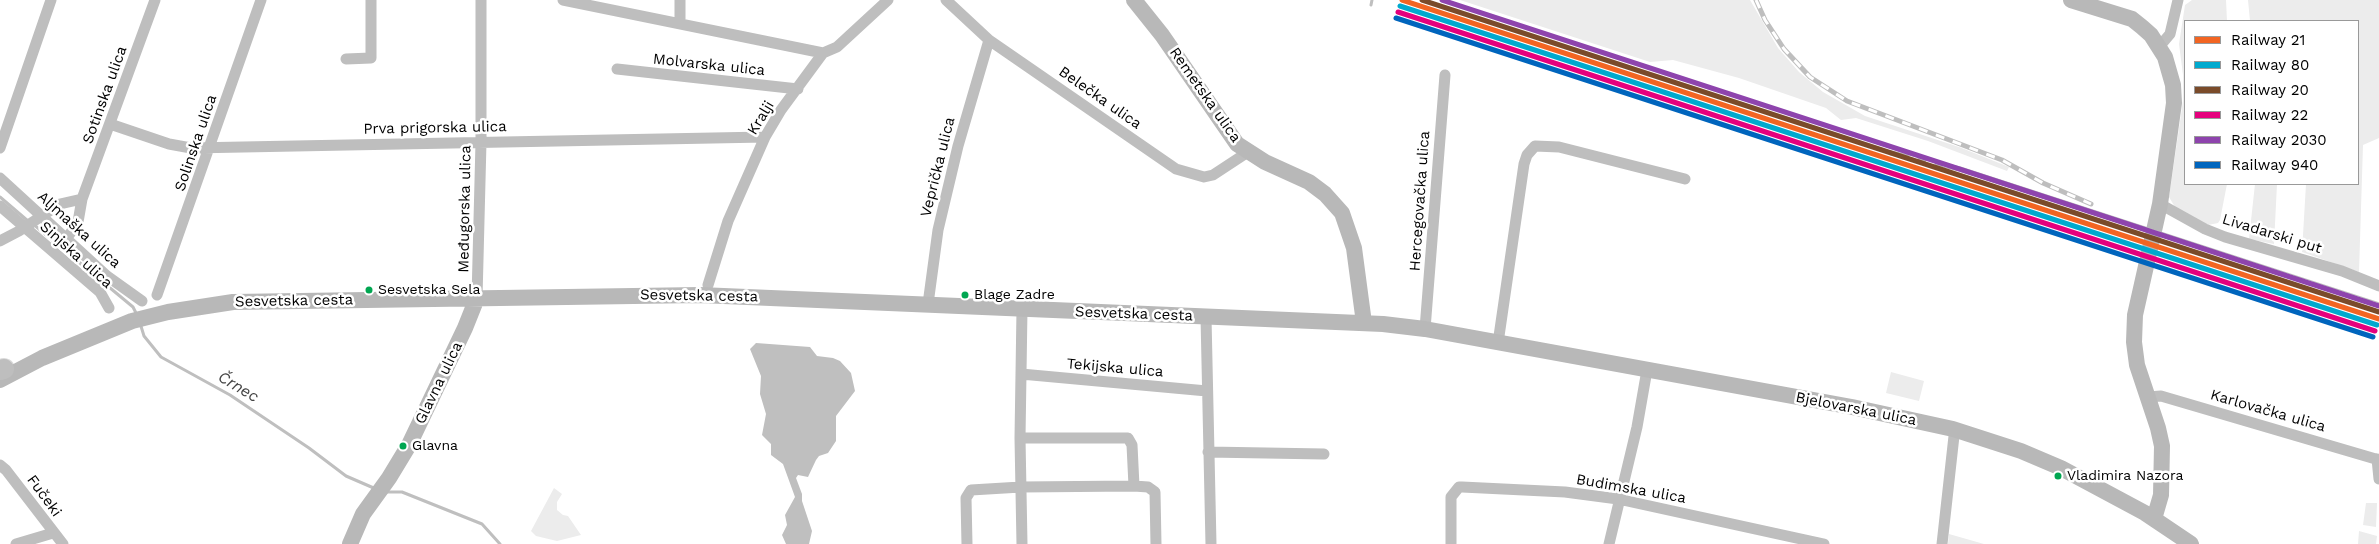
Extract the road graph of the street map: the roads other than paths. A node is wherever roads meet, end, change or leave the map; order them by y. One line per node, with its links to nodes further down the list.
1 (51, 0): 25 (street)
2 (155, 0): 21 (street, Sotinska ulica)
3 (261, 0): 24 (street, Solinska ulica)
4 (371, 0): 17 (street)
5 (481, 0): 23 (street, Međugorska ulica)
6 (563, 0): 13 (street)
7 (680, 0): 13 (street)
8 (888, 0): 16 (street, Kralji)
9 (946, 0): 14 (street, Belečka ulica)
10 (1134, 0): 26 (main road, Remetska ulica)
11 (2071, 0): 15 (main road)
12 (2178, 0): 15 (street)
13 (680, 23): 16 (street)
14 (989, 40): 26 (street, Belečka ulica); 40 (street, Veprička ulica)
15 (2159, 46): 30 (main road)
16 (823, 53): 20 (street, Kralji)
17 (346, 59)
18 (617, 69): 20 (street, Molvarska ulica)
19 (1445, 75): 45 (street, Hercegovačka ulica)
20 (798, 90): 22 (street, Kralji)
21 (110, 124): 24 (street, Prva prigorska ulica); 29 (street, Sotinska ulica)
22 (765, 137): 23 (street, Prva prigorska ulica); 35 (street, Kralji)
23 (481, 142): 24 (street, Prva prigorska ulica); 38 (street, Međugorska ulica)
24 (210, 147): 37 (street, Solinska ulica)
25 (0, 148)
26 (1248, 152): 44 (main road, Remetska ulica)
27 (0, 178): 32 (street, Aljmaška ulica)
28 (1685, 179): 46 (street)
29 (82, 199): 32 (street); 33 (street, Sotinska ulica)
30 (2160, 204): 36 (street, Livadarski put); 51 (main road)
31 (0, 206): 32 (street, Sinjska ulica)
32 (32, 222): 33 (street, Aljmaška ulica); 34 (street); 41 (street, Sinjska ulica)
33 (67, 238): 39 (street, Aljmaška ulica)
34 (0, 241)
35 (708, 285)
36 (2379, 286)
37 (158, 295)
38 (477, 298): 40 (main road, Sesvetska cesta); 47 (main road, Sesvetska cesta); 67 (main road, Glavna ulica)
39 (142, 301)
40 (928, 304): 42 (main road, Sesvetska cesta)
41 (109, 308)
42 (1022, 309): 43 (main road, Sesvetska cesta); 48 (street)
43 (1206, 317): 44 (main road, Sesvetska cesta); 50 (street)
44 (1364, 323): 45 (main road, Bjelovarska ulica)
45 (1425, 329): 46 (main road, Bjelovarska ulica)
46 (1498, 343): 49 (main road, Bjelovarska ulica)
47 (1, 372)
48 (1021, 374): 50 (street, Tekijska ulica); 53 (street)
49 (1646, 376): 52 (main road, Bjelovarska ulica); 61 (street)
50 (1207, 391): 54 (street)
51 (2148, 397): 56 (street, Karlovačka ulica); 62 (main road)
52 (1952, 429): 62 (main road, Bjelovarska ulica); 75 (street)
53 (1020, 438): 59 (street); 60 (street)
54 (1208, 452): 55 (street); 71 (street)
55 (1324, 454)
56 (2378, 460): 58 (street)
57 (0, 465): 63 (street, Fučeki)
58 (2379, 479)
59 (1134, 486): 60 (street); 70 (street)
60 (1021, 487): 68 (street); 69 (street)
61 (1618, 499): 64 (street, Budimska ulica); 72 (street, Budimska ulica); 73 (street)
62 (2154, 518): 76 (main road, Bjelovarska ulica)
63 (53, 533): 65 (street); 66 (street, Fučeki)
64 (1779, 540): 74 (street, Budimska ulica)
65 (16, 544)
66 (63, 544)
67 (350, 544)
68 (967, 544)
69 (1022, 544)
70 (1156, 544)
71 (1211, 544)
72 (1451, 544)
73 (1609, 544)
74 (1824, 544)
75 (1942, 544)
76 (2191, 544)

